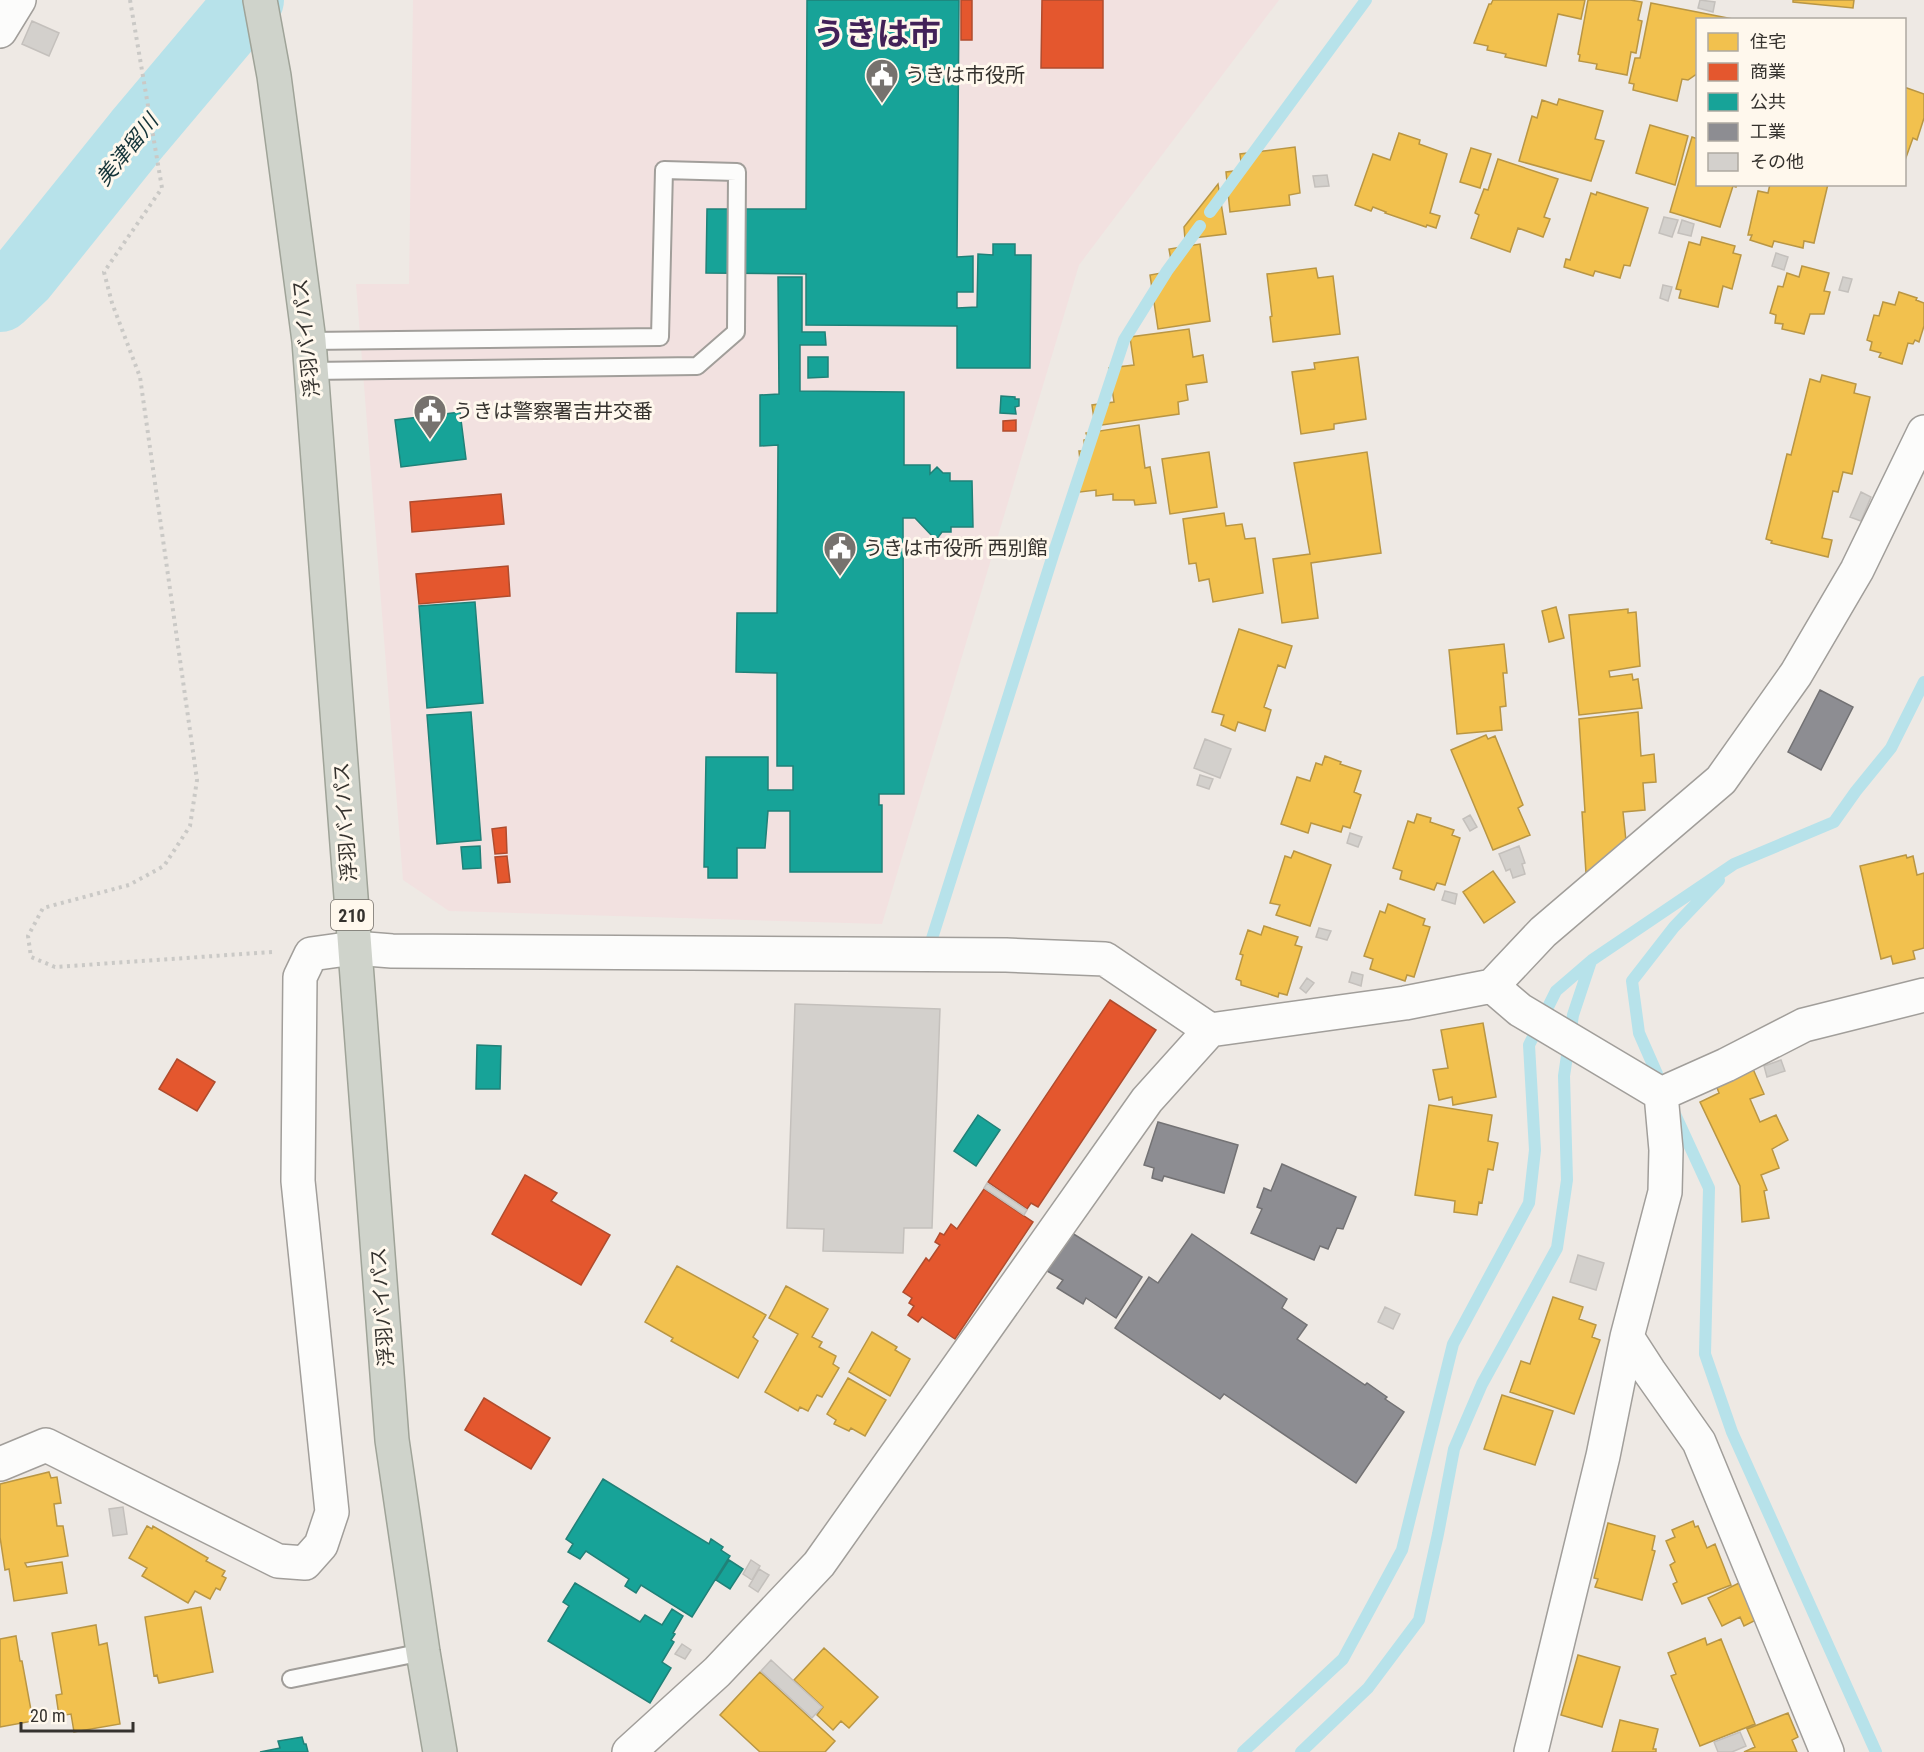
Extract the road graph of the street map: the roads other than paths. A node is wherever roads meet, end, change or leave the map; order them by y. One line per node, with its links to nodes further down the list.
1 (19, 0): 3 (street)
2 (260, 0): 4 (highway, 浮羽バイパス / 210)
3 (0, 31)
4 (310, 356): 4 (lane); 6 (highway, 浮羽バイパス / 210)
5 (1924, 432): 7 (street)
6 (354, 948): 9 (street); 12 (street); 13 (highway, 浮羽バイパス / 210)
7 (1492, 986): 9 (street); 10 (street)
8 (1924, 995): 10 (street)
9 (1210, 1030): 16 (street)
10 (1661, 1094): 11 (street)
11 (1627, 1337): 17 (street); 18 (street)
12 (0, 1464)
13 (423, 1652): 14 (lane); 15 (highway, 浮羽バイパス / 210)
14 (291, 1678)
15 (440, 1752)
16 (629, 1752)
17 (1532, 1752)
18 (1827, 1752)

